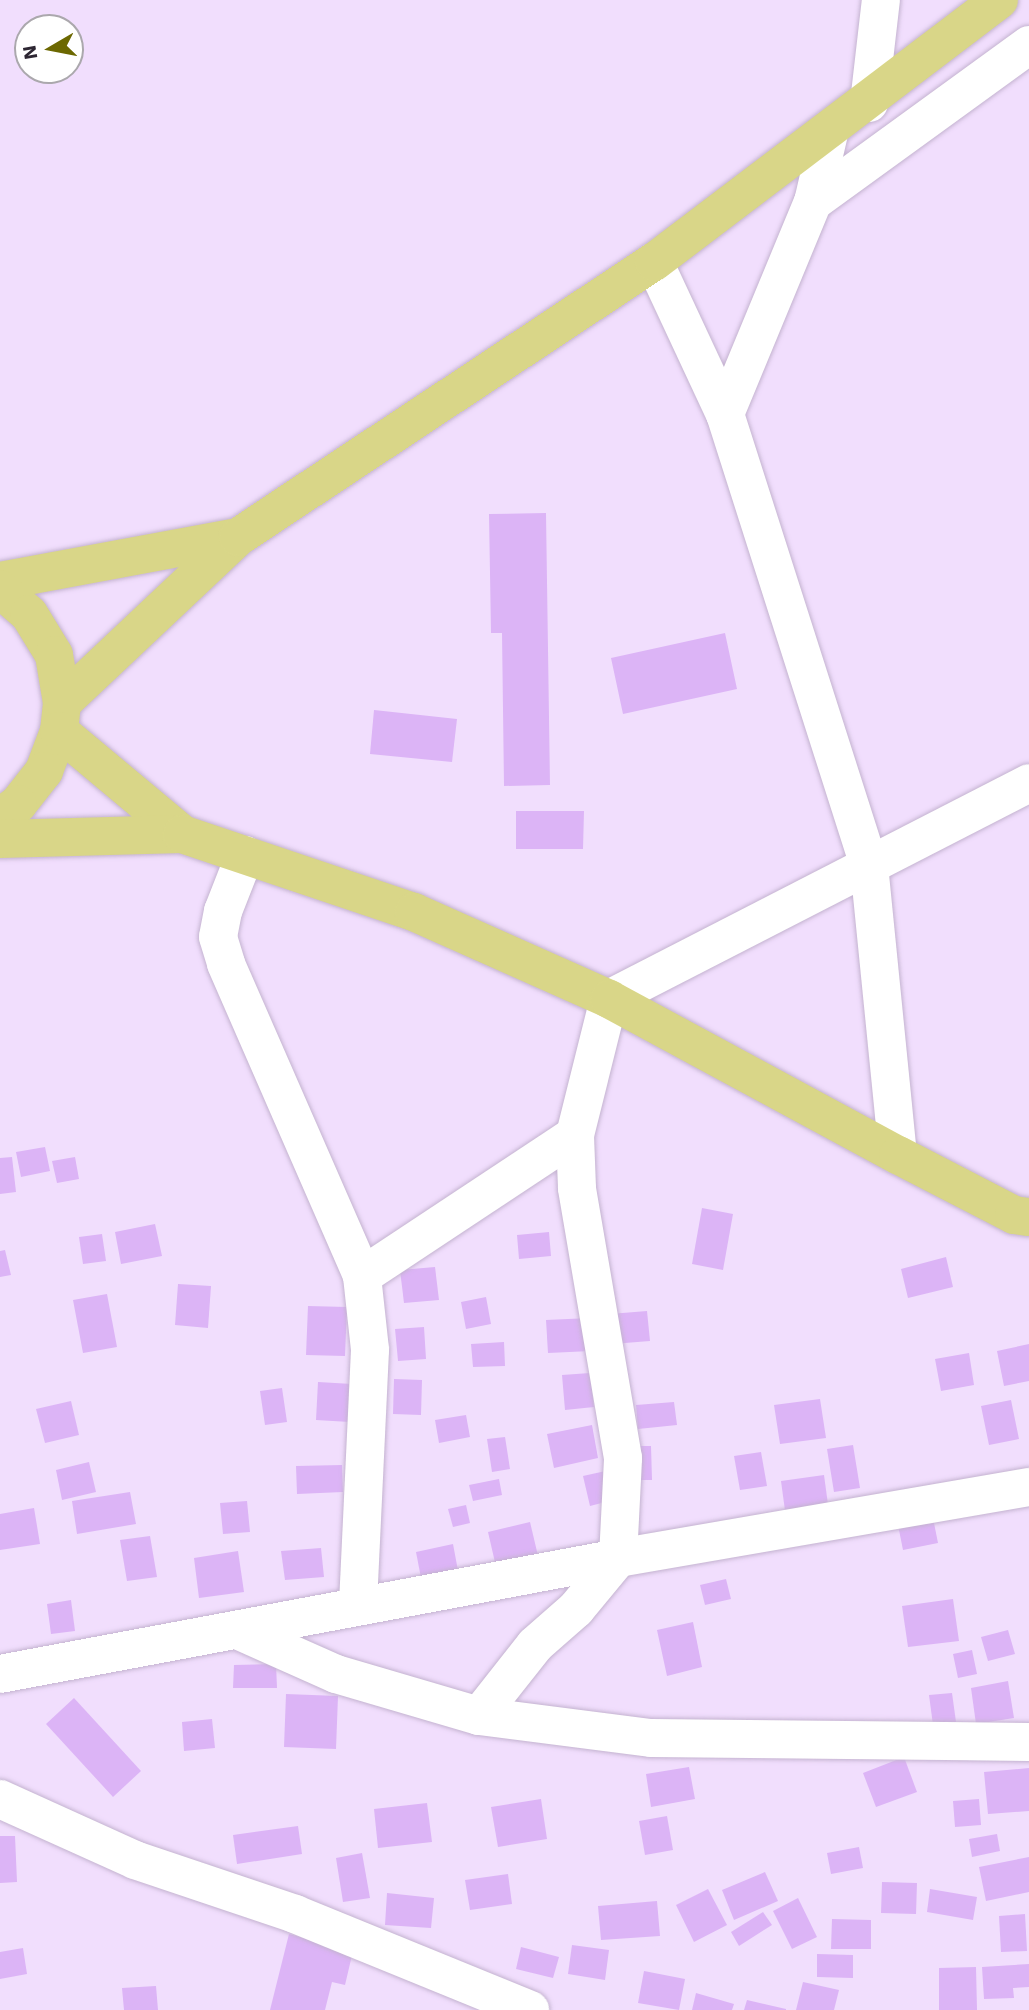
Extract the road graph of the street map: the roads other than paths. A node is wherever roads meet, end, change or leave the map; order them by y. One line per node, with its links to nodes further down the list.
1 (881, 0): 4 (street)
2 (999, 0): 4 (main road)
3 (1029, 44): 6 (street)
4 (869, 103): 5 (main road)
5 (829, 133): 6 (street); 7 (main road)
6 (813, 202): 8 (street)
7 (654, 262): 8 (street); 9 (main road)
8 (725, 414): 18 (street)
9 (239, 537): 10 (main road); 12 (main road)
10 (0, 581)
11 (0, 589): 12 (main road)
12 (61, 717): 14 (main road); 15 (main road)
13 (1029, 783): 18 (street)
14 (0, 817)
15 (182, 834): 16 (main road); 17 (main road)
16 (0, 839)
17 (245, 855): 19 (main road); 23 (street)
18 (869, 865): 19 (street); 21 (street)
19 (609, 999): 20 (street); 21 (main road)
20 (575, 1135): 23 (street); 25 (street)
21 (898, 1155): 22 (main road)
22 (1029, 1217)
23 (362, 1276): 26 (street)
24 (1029, 1487): 25 (street)
25 (618, 1558): 26 (street); 29 (street)
26 (358, 1606): 27 (street)
27 (237, 1630): 28 (street); 29 (street)
28 (0, 1674)
29 (479, 1716): 30 (street)
30 (1029, 1742)
31 (0, 1799): 32 (street)
32 (524, 2009)

